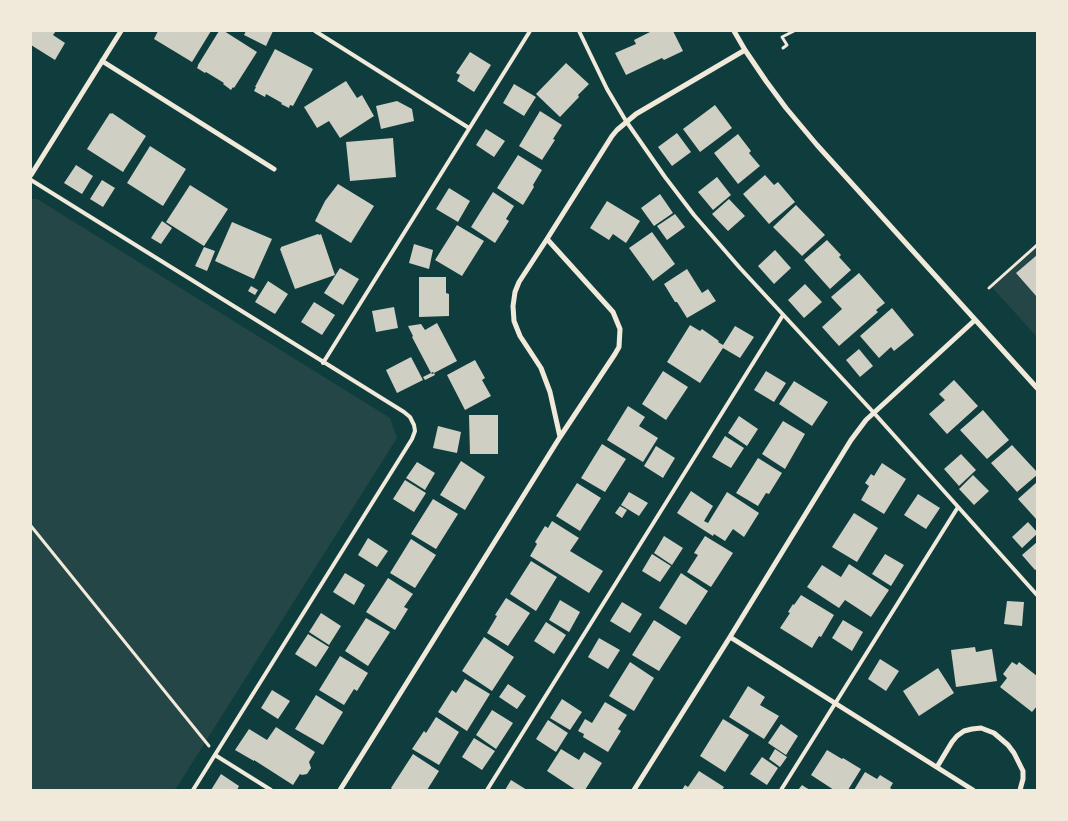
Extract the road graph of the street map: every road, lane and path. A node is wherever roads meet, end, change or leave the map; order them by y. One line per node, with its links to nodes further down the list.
1 (121, 31): 9 (street)
2 (315, 31): 11 (lane)
3 (530, 31): 11 (lane)
4 (579, 31): 10 (lane)
5 (734, 31): 8 (street)
6 (794, 31): 7 (path)
7 (782, 48)
8 (745, 50): 10 (street); 19 (street)
9 (102, 61): 12 (street); 13 (street)
10 (626, 121): 15 (street); 18 (lane)
11 (469, 128): 20 (lane)
12 (274, 169)
13 (31, 175)
14 (31, 180): 20 (lane)
15 (547, 239): 23 (street); 23 (street)
16 (1037, 245): 17 (path)
17 (988, 288)
18 (783, 315): 22 (lane); 34 (lane)
19 (975, 320): 21 (street); 22 (street)
20 (323, 363): 29 (lane)
21 (1037, 388)
22 (874, 413): 24 (lane); 27 (street)
23 (560, 437): 33 (street)
24 (958, 507): 26 (lane); 28 (lane)
25 (31, 526): 29 (path)
26 (1037, 595)
27 (730, 637): 28 (street); 35 (street)
28 (835, 703): 30 (street); 36 (lane)
29 (215, 755): 31 (lane); 32 (lane)
30 (937, 767): 37 (street); 38 (street)
31 (193, 790)
32 (271, 790)
33 (340, 790)
34 (487, 790)
35 (634, 790)
36 (781, 790)
37 (973, 790)
38 (1020, 790)

